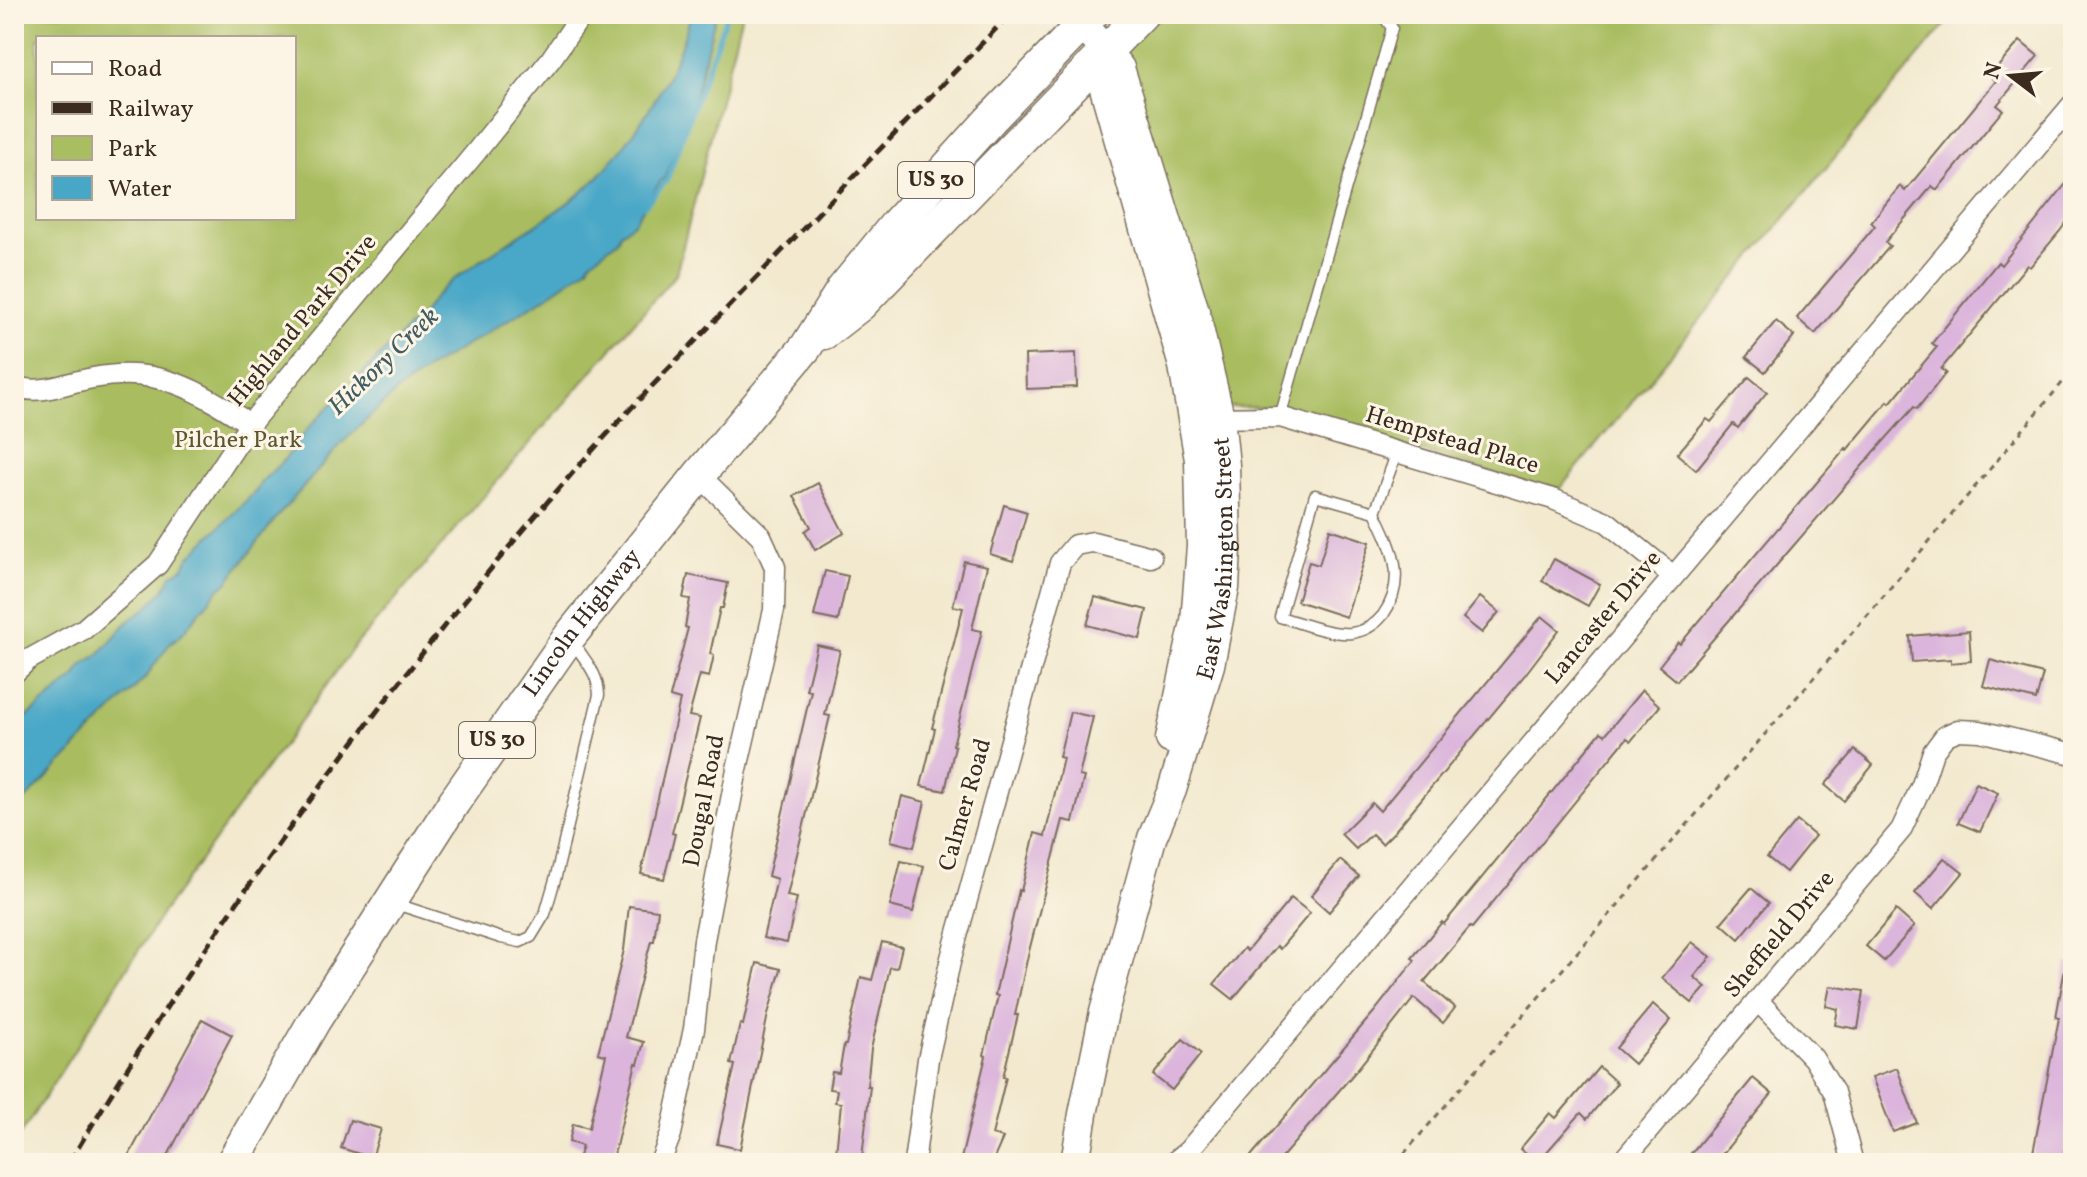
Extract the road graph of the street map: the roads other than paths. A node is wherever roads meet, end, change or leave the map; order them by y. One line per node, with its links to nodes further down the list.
1 (582, 14): 11 (street, Highland Park Drive)
2 (1142, 14): 5 (main road, Lincoln Highway / US 30)
3 (1382, 14): 9 (lane)
4 (1087, 19): 5 (street); 7 (main road, Lincoln Highway / US 30)
5 (1105, 52): 7 (main road, Lincoln Highway / US 30); 10 (street, East Washington Street)
6 (2073, 104): 16 (street, Lancaster Drive)
7 (806, 347): 13 (main road, Lincoln Highway / US 30)
8 (14, 387): 11 (street)
9 (1280, 417): 10 (street, Hempstead Place); 12 (street, Hempstead Place)
10 (1207, 418): 25 (street, East Washington Street)
11 (250, 424): 18 (street, Highland Park Drive)
12 (1397, 452): 14 (lane); 16 (street, Hempstead Place)
13 (699, 475): 17 (main road, Lincoln Highway / US 30); 23 (street, Dougal Road)
14 (1375, 512): 14 (lane)
15 (1151, 557): 24 (street, Calmer Road)
16 (1673, 576): 26 (street, Lancaster Drive)
17 (570, 636): 20 (main road, Lincoln Highway / US 30); 20 (lane)
18 (14, 673)
19 (2073, 754): 21 (street, Sheffield Drive)
20 (390, 902): 22 (main road, Lincoln Highway / US 30)
21 (1758, 1001): 27 (street, Sheffield Drive); 28 (street)
22 (232, 1163)
23 (660, 1163)
24 (914, 1163)
25 (1075, 1163)
26 (1173, 1163)
27 (1621, 1163)
28 (1853, 1163)

